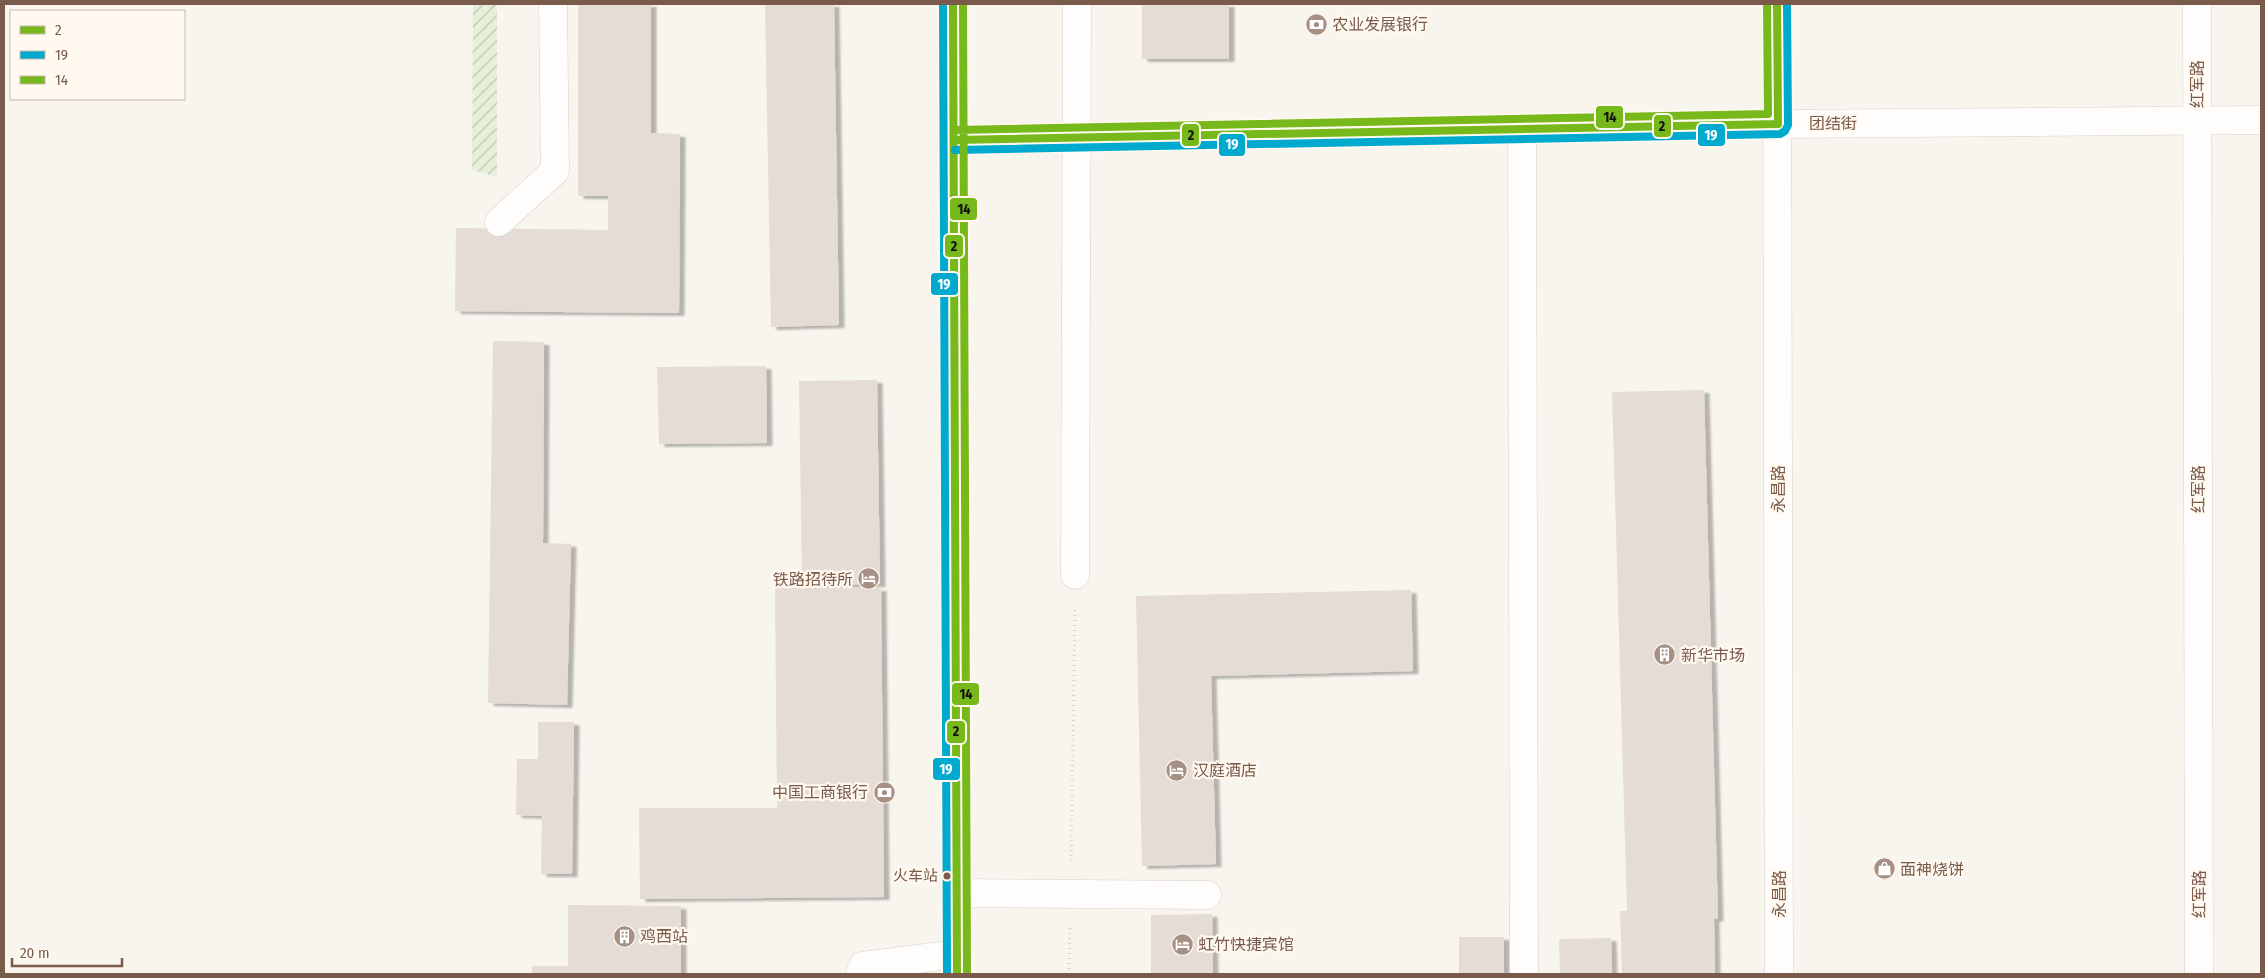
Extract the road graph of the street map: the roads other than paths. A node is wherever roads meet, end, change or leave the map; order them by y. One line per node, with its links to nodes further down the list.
1 (553, 4): 12 (street)
2 (953, 4): 11 (main road)
3 (1077, 4): 10 (street)
4 (1777, 4): 8 (street, 永昌路)
5 (2197, 4): 6 (street, 红军路)
6 (2197, 120): 7 (street, 团结街); 8 (street, 团结街); 20 (street, 红军路)
7 (2261, 120)
8 (1778, 124): 9 (street, 团结街); 19 (street, 永昌路)
9 (1522, 128): 10 (street, 团结街); 18 (street)
10 (1076, 138): 11 (street, 团结街); 13 (street)
11 (955, 140): 14 (main road)
12 (499, 222)
13 (1076, 575)
14 (957, 893): 15 (street); 16 (main road)
15 (1207, 895)
16 (957, 964): 17 (street)
17 (860, 974)
18 (1524, 974)
19 (1779, 974)
20 (2199, 974)

